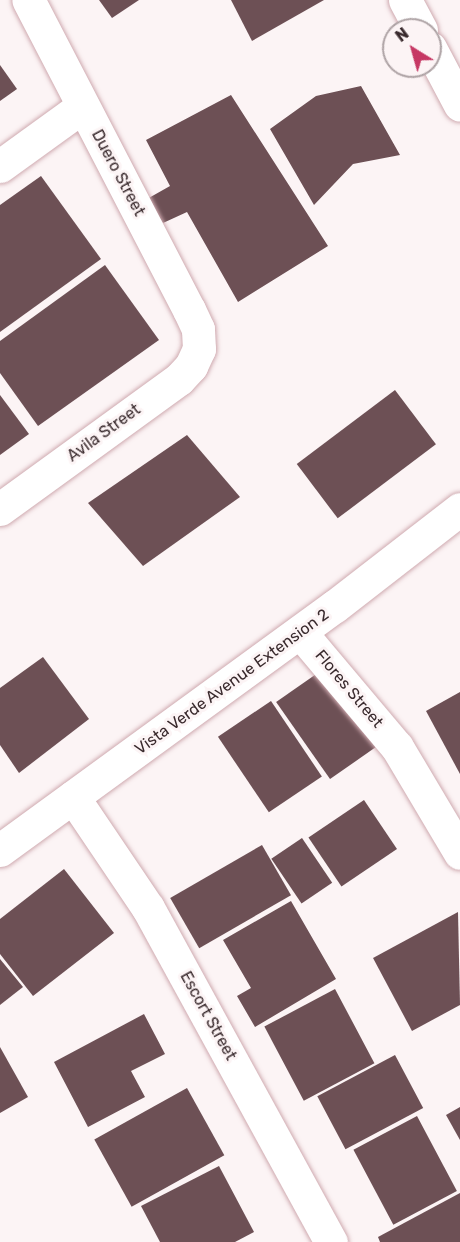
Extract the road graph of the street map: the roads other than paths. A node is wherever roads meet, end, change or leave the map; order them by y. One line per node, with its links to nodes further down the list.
1 (28, 0): 6 (street, Duero Street)
2 (405, 0): 3 (street)
3 (415, 18)
4 (442, 71): 5 (street)
5 (460, 105)
6 (82, 106): 7 (street); 8 (street, Duero Street)
7 (0, 166)
8 (199, 349): 9 (street, Avila Street)
9 (0, 509)
10 (460, 509): 11 (street, Vista Verde Avenue Extension 2)
11 (300, 632): 12 (street, Vista Verde Avenue Extension 2); 14 (street, Flores Street)
12 (73, 797): 13 (street, Vista Verde Avenue Extension 2); 15 (street, Escort Street)
13 (0, 850)
14 (460, 853)
15 (331, 1242)

